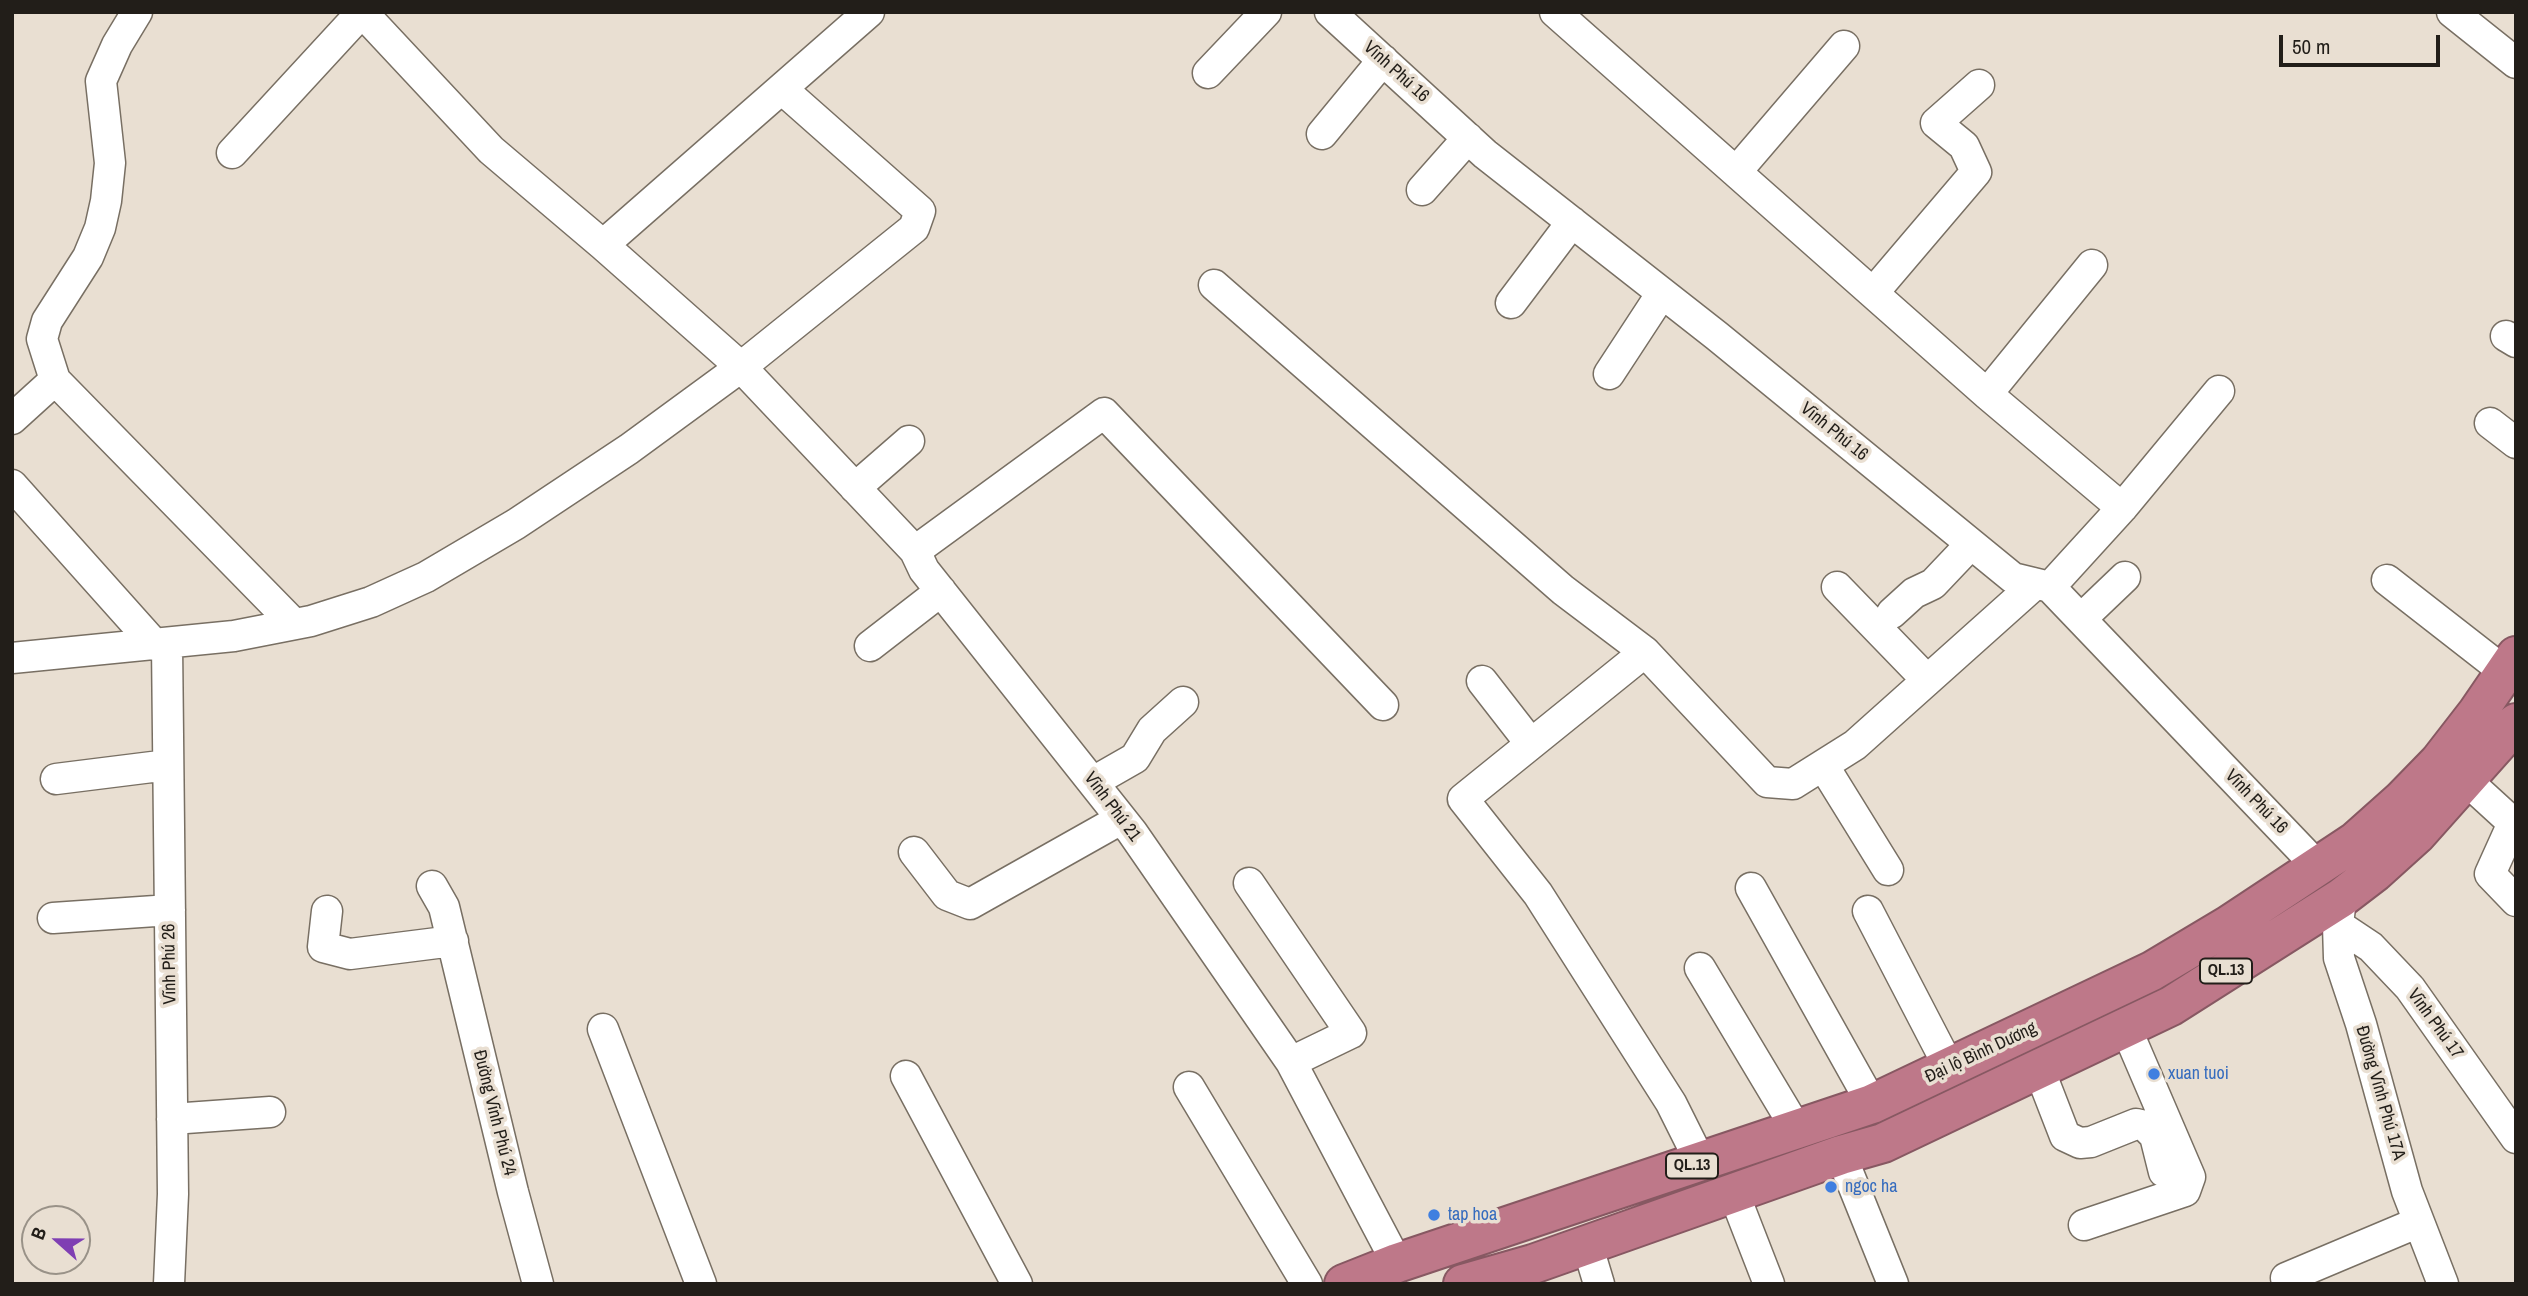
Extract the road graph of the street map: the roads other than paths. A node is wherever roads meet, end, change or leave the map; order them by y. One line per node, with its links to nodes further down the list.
1 (137, 12): 28 (street)
2 (362, 12): 16 (street); 20 (street, Vĩnh Phú 21)
3 (869, 12): 13 (street)
4 (1266, 12): 11 (street)
5 (1330, 12): 9 (street, Vĩnh Phú 16)
6 (1555, 12): 17 (street)
7 (2452, 12): 10 (street)
8 (1844, 46): 17 (street)
9 (1382, 60): 14 (street); 15 (street, Vĩnh Phú 16)
10 (2516, 63)
11 (1209, 73)
12 (1979, 85): 24 (street)
13 (782, 89): 20 (street); 26 (street)
14 (1322, 134)
15 (1468, 138): 18 (street); 19 (street, Vĩnh Phú 16)
16 (232, 153)
17 (1736, 172): 24 (street)
18 (1422, 190)
19 (1572, 222): 23 (street, Vĩnh Phú 16); 25 (street)
20 (603, 245): 26 (street, Vĩnh Phú 21)
21 (2092, 265): 30 (street)
22 (1214, 285): 50 (street)
23 (1662, 293): 27 (street); 38 (street, Vĩnh Phú 16)
24 (1873, 293): 30 (street)
25 (1511, 303)
26 (740, 367): 36 (street, Vĩnh Phú 21); 47 (street)
27 (1609, 374)
28 (55, 380): 31 (street); 47 (street)
29 (2219, 391): 37 (street)
30 (1987, 394): 37 (street)
31 (12, 419)
32 (2490, 423): 34 (street)
33 (909, 441): 36 (street)
34 (2516, 443)
35 (12, 485): 48 (street)
36 (855, 488): 39 (street, Vĩnh Phú 21)
37 (2122, 508): 42 (street)
38 (1971, 544): 42 (street, Vĩnh Phú 16); 45 (street)
39 (915, 551): 44 (street, Vĩnh Phú 21); 56 (street)
40 (2125, 577): 46 (street)
41 (2387, 580): 52 (street)
42 (2043, 585): 46 (street, Vĩnh Phú 16); 53 (street)
43 (1837, 587): 53 (street)
44 (942, 591): 49 (street); 63 (street, Vĩnh Phú 21)
45 (1892, 613)
46 (2081, 619): 67 (street, Vĩnh Phú 16)
47 (294, 624): 48 (street)
48 (161, 645): 51 (street); 59 (street, Vĩnh Phú 26)
49 (870, 646)
50 (1645, 652): 58 (street); 60 (street)
51 (12, 658)
52 (2510, 664): 67 (highway, Đại lộ Bình Dương / QL.13)
53 (1927, 680): 60 (street)
54 (1482, 681): 58 (street)
55 (1183, 702): 63 (street)
56 (1383, 705)
57 (2516, 723): 62 (highway, QL.13)
58 (1531, 744): 93 (street)
59 (168, 765): 61 (street); 73 (street, Vĩnh Phú 26)
60 (1823, 765): 68 (street)
61 (56, 779)
62 (2466, 780): 65 (street); 76 (highway, QL.13)
63 (1093, 782): 64 (street, Vĩnh Phú 21)
64 (1121, 818): 66 (street); 82 (street, Vĩnh Phú 21)
65 (2514, 823): 72 (street)
66 (914, 852)
67 (2317, 866): 83 (highway, Đại lộ Bình Dương / QL.13)
68 (1888, 870)
69 (1249, 883): 82 (street)
70 (432, 886): 78 (street, Đường Vĩnh Phú 24)
71 (1751, 888): 87 (street)
72 (2516, 901)
73 (170, 910): 77 (street); 89 (street, Vĩnh Phú 26)
74 (327, 911): 78 (street)
75 (1868, 911): 83 (street)
76 (2340, 912): 80 (highway, QL.13); 91 (street, Vĩnh Phú 17); 96 (street, Đường Vĩnh Phú 17A)
77 (54, 918)
78 (453, 941): 103 (street, Đường Vĩnh Phú 24)
79 (1700, 968): 90 (street)
80 (2126, 1028): 84 (highway, QL.13); 97 (street)
81 (603, 1029): 104 (street)
82 (1291, 1062): 99 (street, Vĩnh Phú 21)
83 (1950, 1067): 87 (highway, Đại lộ Bình Dương / QL.13)
84 (2039, 1069): 92 (highway, QL.13); 94 (street)
85 (905, 1076): 105 (street)
86 (1189, 1087): 106 (street)
87 (1872, 1104): 90 (highway, Đại lộ Bình Dương / QL.13)
88 (270, 1112): 89 (street)
89 (172, 1119): 102 (street, Vĩnh Phú 26)
90 (1797, 1130): 93 (highway, Đại lộ Bình Dương / QL.13)
91 (2516, 1138)
92 (1842, 1155): 95 (highway, QL.13); 111 (street)
93 (1701, 1163): 99 (highway, Đại lộ Bình Dương / QL.13)
94 (2164, 1172)
95 (1734, 1194): 98 (highway, QL.13); 110 (street)
96 (2419, 1222): 101 (street); 112 (street, Đường Vĩnh Phú 17A)
97 (2084, 1225)
98 (1587, 1244): 100 (highway, QL.13); 109 (street)
99 (1402, 1273): 107 (highway, Đại lộ Bình Dương / QL.13)
100 (1537, 1274): 108 (highway, QL.13)
101 (2286, 1278)
102 (169, 1284)
103 (538, 1284)
104 (701, 1284)
105 (1017, 1284)
106 (1307, 1284)
107 (1345, 1284)
108 (1463, 1284)
109 (1599, 1284)
110 (1769, 1284)
111 (1893, 1284)
112 (2443, 1284)

